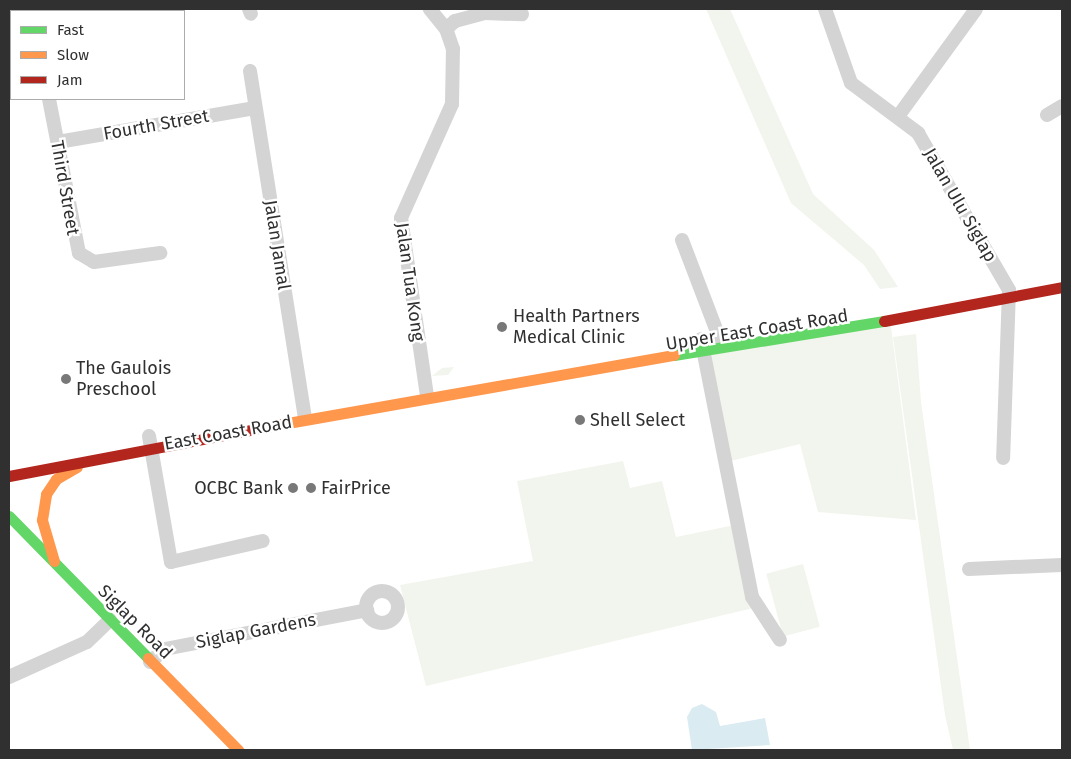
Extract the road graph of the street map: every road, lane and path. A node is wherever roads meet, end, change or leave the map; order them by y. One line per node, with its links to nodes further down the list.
1 (430, 9): 5 (street, Jalan Tua Kong)
2 (825, 9): 10 (street, Jalan Ulu Siglap)
3 (976, 9): 10 (street)
4 (522, 14): 5 (street)
5 (446, 29): 20 (street, Jalan Tua Kong)
6 (250, 71): 9 (street, Jalan Jamal)
7 (49, 100): 12 (street, Third Street)
8 (1062, 106): 11 (street)
9 (255, 108): 12 (street, Fourth Street); 21 (street, Jalan Jamal)
10 (899, 115): 17 (street, Jalan Ulu Siglap)
11 (1047, 115)
12 (58, 142): 14 (street, Third Street)
13 (682, 240): 18 (street)
14 (160, 253)
15 (1062, 276): 17 (main road, Upper East Coast Road)
16 (1062, 286): 17 (main road, Upper East Coast Road)
17 (1010, 295): 18 (main road, Upper East Coast Road); 23 (street)
18 (721, 340): 19 (main road, Upper East Coast Road)
19 (700, 346): 20 (main road, Upper East Coast Road); 36 (street)
20 (426, 391): 21 (main road, Upper East Coast Road)
21 (305, 414): 22 (main road, East Coast Road)
22 (150, 441): 24 (main road, East Coast Road); 25 (main road, East Coast Road); 30 (street, East Coast Road)
23 (1003, 458)
24 (87, 461): 26 (main road, East Coast Road); 31 (main road)
25 (9, 464)
26 (9, 476)
27 (9, 516): 29 (main road, Siglap Road)
28 (9, 528): 29 (main road)
29 (29, 537): 31 (main road, Siglap Road)
30 (263, 541)
31 (56, 565): 35 (main road, Siglap Road)
32 (1062, 565): 33 (street)
33 (969, 569)
34 (367, 610): 37 (street, Siglap Gardens)
35 (110, 620): 37 (main road, Siglap Road); 38 (street)
36 (780, 640)
37 (150, 662): 39 (main road, Siglap Road)
38 (9, 677)
39 (238, 750)

